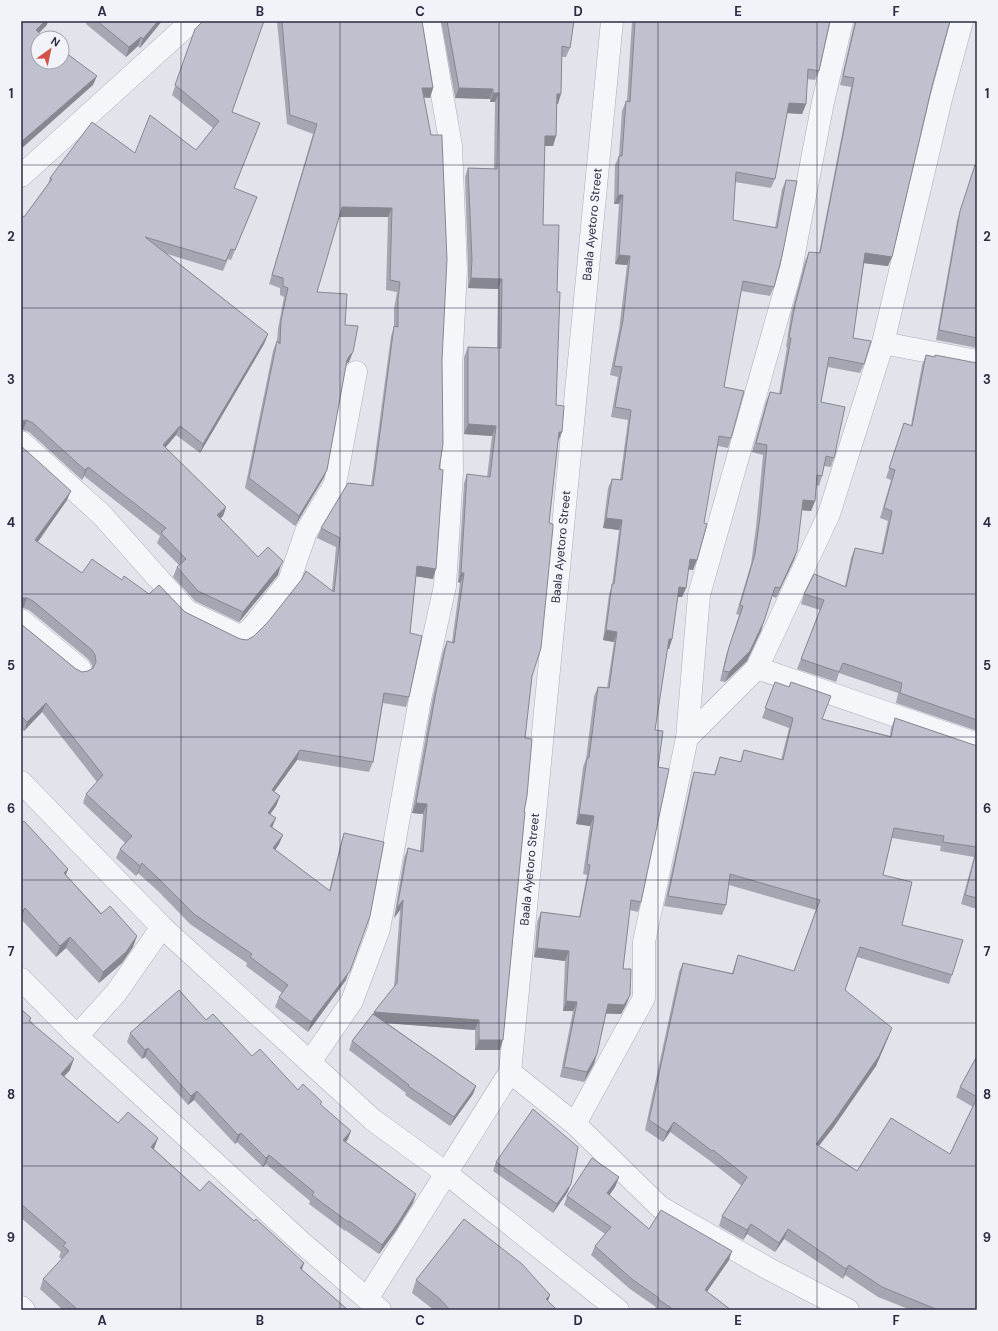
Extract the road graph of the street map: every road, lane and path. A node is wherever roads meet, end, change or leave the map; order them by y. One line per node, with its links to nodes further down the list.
1 (192, 21): 6 (street)
2 (612, 21): 21 (street, Baala Ayetoro Street)
3 (842, 21): 14 (street)
4 (962, 21): 7 (street)
5 (430, 25): 20 (street)
6 (21, 176)
7 (883, 343): 8 (street); 12 (street)
8 (977, 361)
9 (356, 372): 10 (street)
10 (21, 442)
11 (21, 620): 13 (street)
12 (757, 668): 14 (street); 15 (street)
13 (80, 669)
14 (687, 738): 22 (street)
15 (977, 744)
16 (21, 782): 17 (street)
17 (162, 927): 19 (street); 20 (street)
18 (21, 979): 19 (street)
19 (77, 1036): 24 (street)
20 (310, 1062): 23 (street)
21 (510, 1072): 22 (street); 23 (street)
22 (575, 1124): 28 (street)
23 (446, 1173): 24 (street); 27 (street)
24 (374, 1304)
25 (21, 1307): 26 (street)
26 (24, 1310)
27 (618, 1310)
28 (848, 1310)

